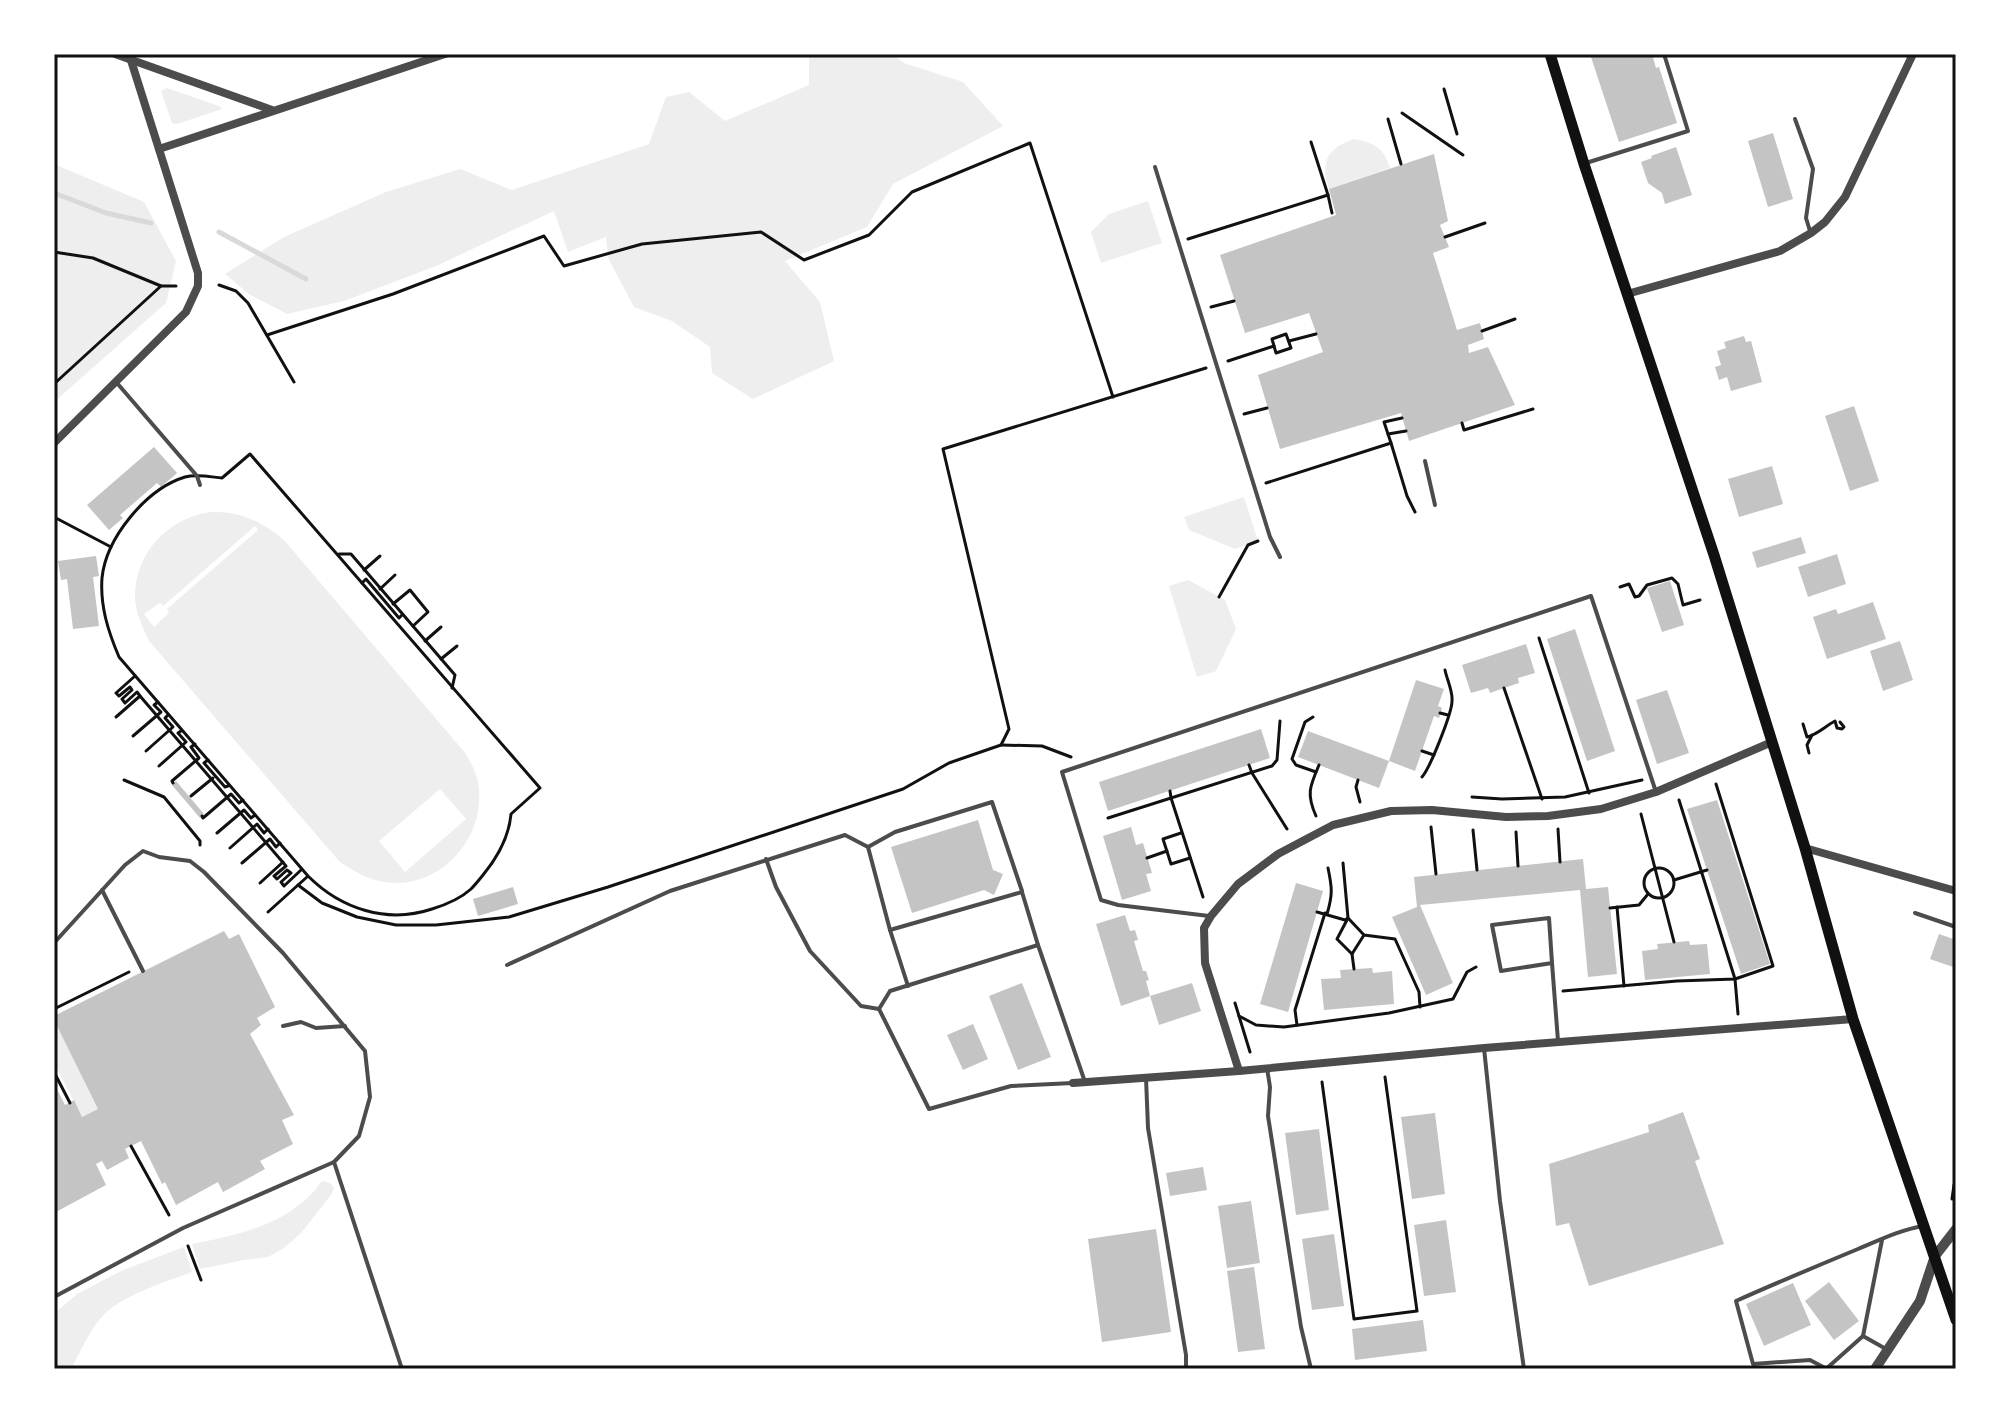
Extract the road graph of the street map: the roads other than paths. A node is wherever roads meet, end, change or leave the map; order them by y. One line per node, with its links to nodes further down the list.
1 (115, 54): 6 (street)
2 (445, 54): 7 (street)
3 (1550, 54): 11 (main road)
4 (1664, 54): 11 (lane)
5 (1913, 54): 13 (street)
6 (130, 57): 8 (street); 10 (street)
7 (415, 58): 8 (street)
8 (272, 110): 10 (street)
9 (1795, 119): 13 (lane)
10 (159, 149): 15 (street)
11 (1584, 164): 14 (main road)
12 (1155, 167): 20 (lane)
13 (1811, 233): 14 (street)
14 (1627, 294): 21 (main road)
15 (116, 381): 16 (street); 18 (lane)
16 (54, 443)
17 (1425, 461): 19 (lane)
18 (200, 485)
19 (1435, 505)
20 (1280, 557)
21 (1772, 742): 22 (street); 24 (main road)
22 (1656, 792): 30 (street); 30 (lane)
23 (868, 847): 25 (lane); 28 (lane); 32 (lane)
24 (1805, 848): 27 (street); 40 (main road)
25 (766, 859): 36 (lane); 39 (lane)
26 (102, 890): 33 (lane); 37 (lane); 42 (lane)
27 (1956, 891)
28 (1022, 892): 32 (lane); 34 (lane)
29 (1915, 913): 31 (lane)
30 (1211, 916): 46 (street)
31 (1956, 927)
32 (890, 930): 38 (lane)
33 (54, 943)
34 (1038, 945): 38 (lane); 48 (lane)
35 (1552, 963): 35 (lane); 43 (lane)
36 (507, 965)
37 (143, 971)
38 (908, 986): 39 (lane)
39 (879, 1009): 49 (lane)
40 (1853, 1019): 43 (street); 51 (main road)
41 (283, 1026): 42 (lane)
42 (345, 1026): 50 (lane)
43 (1558, 1043): 44 (street)
44 (1484, 1048): 45 (street); 63 (lane)
45 (1267, 1068): 46 (street); 62 (lane)
46 (1239, 1071): 47 (street)
47 (1146, 1078): 48 (street); 61 (lane)
48 (1085, 1082): 49 (street)
49 (1073, 1083)
50 (334, 1162): 55 (lane); 60 (lane)
51 (1925, 1225): 53 (lane); 54 (main road)
52 (1956, 1229): 54 (street)
53 (1882, 1240): 57 (lane); 65 (lane)
54 (1935, 1256): 56 (main road); 58 (street)
55 (54, 1297)
56 (1956, 1320)
57 (1863, 1336): 58 (lane); 65 (lane)
58 (1886, 1350): 66 (street)
59 (1601, 1368): 64 (lane)
60 (402, 1369)
61 (1186, 1369)
62 (1311, 1369)
63 (1524, 1369)
64 (1591, 1369)
65 (1826, 1369)
66 (1875, 1369)

